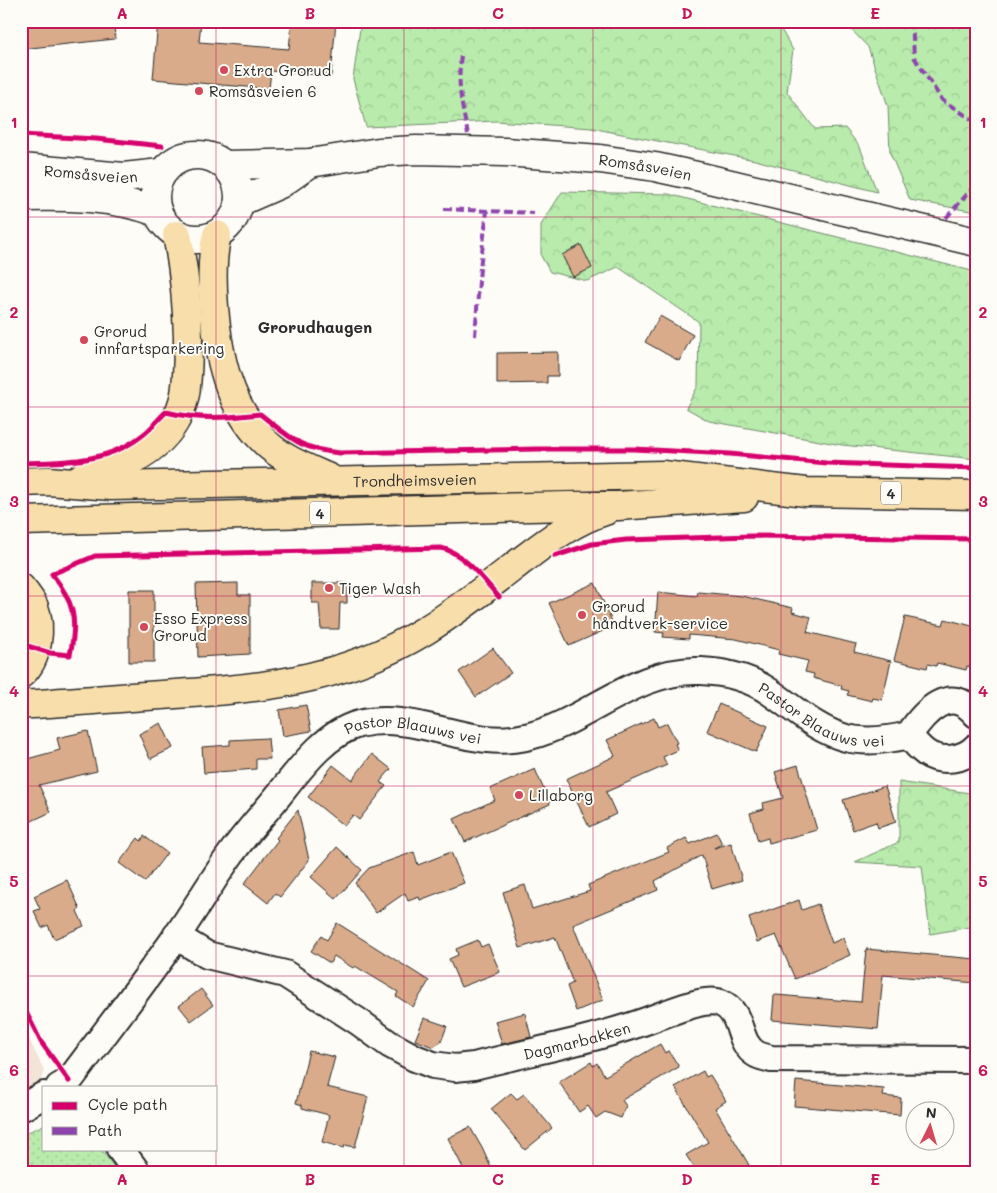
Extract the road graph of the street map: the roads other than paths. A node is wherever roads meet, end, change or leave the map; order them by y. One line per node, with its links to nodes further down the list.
1 (310, 163): 2 (street, Romsåsveien); 6 (street, Romsåsveien); 10 (street, Romsåsveien)
2 (225, 165): 4 (street); 6 (street)
3 (21, 168): 4 (street, Romsåsveien)
4 (161, 173): 7 (street)
5 (21, 197): 7 (street, Romsåsveien)
6 (239, 202): 9 (street)
7 (157, 212): 8 (street)
8 (177, 235): 9 (street); 11 (highway)
9 (217, 235): 13 (highway)
10 (976, 242)
11 (48, 481): 12 (highway, Trondheimsveien / 4); 13 (highway, Trondheimsveien / 4)
12 (21, 482)
13 (337, 482): 14 (highway, Trondheimsveien / 4)
14 (806, 492): 15 (highway, Trondheimsveien / 4); 16 (highway, Trondheimsveien / 4)
15 (976, 495)
16 (618, 506): 17 (highway, Trondheimsveien / 4); 20 (highway)
17 (21, 520)
18 (21, 588): 19 (highway)
19 (21, 674)
20 (21, 704)
21 (976, 714): 22 (street, Pastor Blaauws vei)
22 (909, 735): 23 (street, Pastor Blaauws vei); 24 (street, Pastor Blaauws vei)
23 (976, 747)
24 (176, 936): 25 (street, Dagmarbakken); 26 (street, Pastor Blaauws vei)
25 (976, 1060)
26 (67, 1085)
27 (42, 1097): 28 (street)
28 (21, 1108)
29 (121, 1150): 30 (street)
30 (137, 1172)

